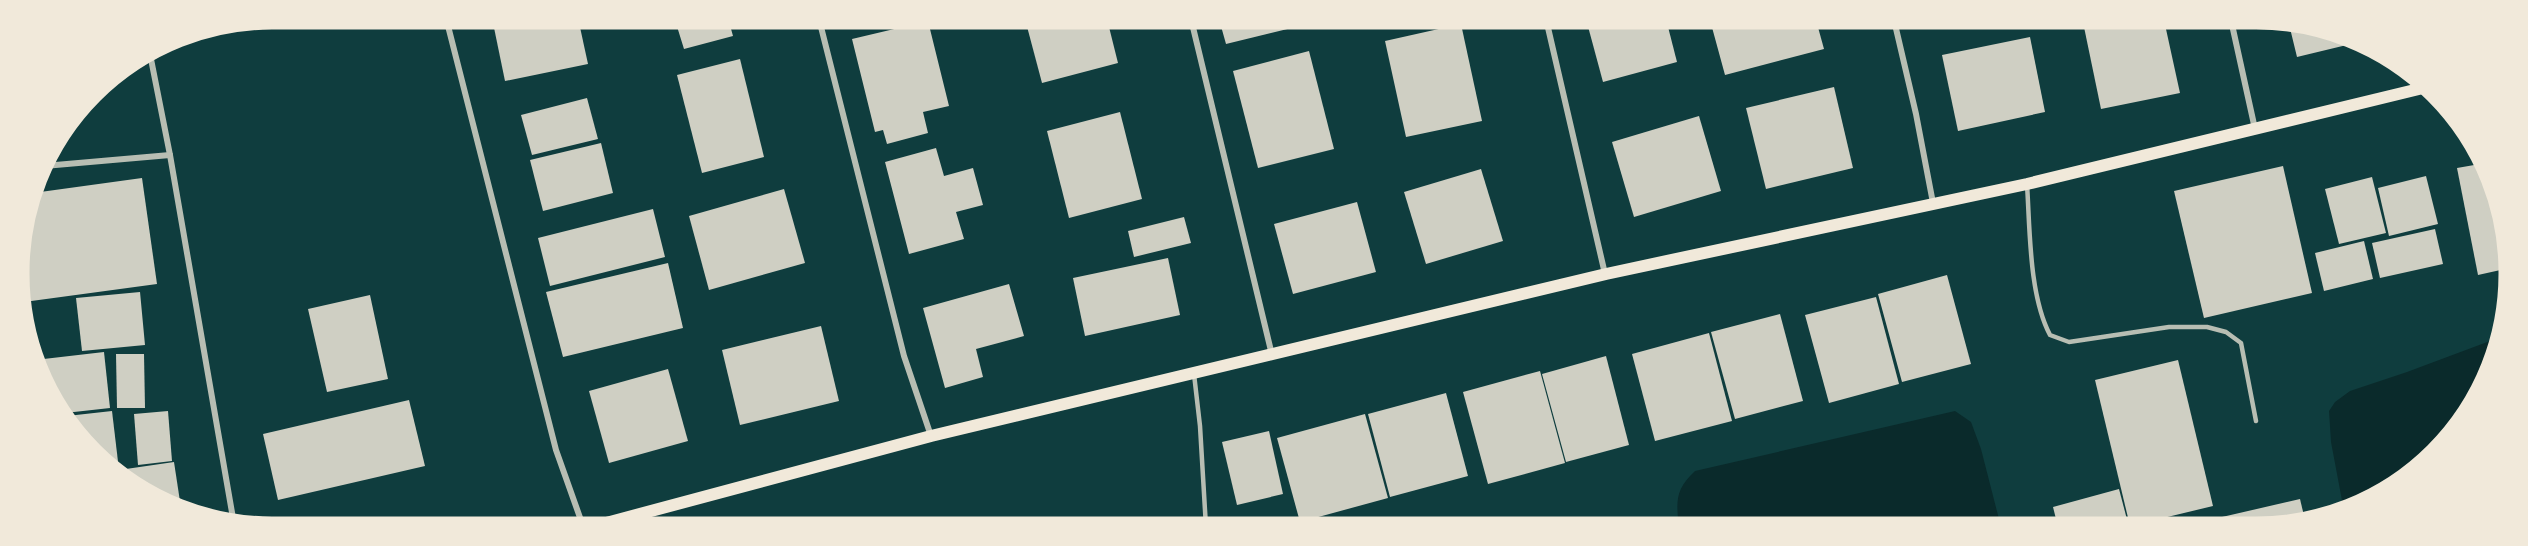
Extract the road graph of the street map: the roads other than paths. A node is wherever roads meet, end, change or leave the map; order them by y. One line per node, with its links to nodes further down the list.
1 (449, 28): 20 (street)
2 (821, 28): 18 (street)
3 (1193, 28): 15 (street)
4 (1548, 28): 14 (street)
5 (1896, 28): 13 (street)
6 (2233, 28): 9 (street)
7 (151, 61): 10 (street)
8 (2417, 90): 9 (main road)
9 (2255, 130): 12 (main road)
10 (170, 155): 11 (street); 19 (street)
11 (54, 165)
12 (2027, 184): 13 (main road); 17 (lane)
13 (1933, 203): 14 (main road)
14 (1606, 274): 15 (main road)
15 (1272, 355): 16 (main road)
16 (1194, 374): 18 (main road); 22 (lane)
17 (2256, 421)
18 (931, 436): 21 (main road)
19 (232, 514)
20 (580, 518)
21 (625, 518)
22 (1205, 518)

